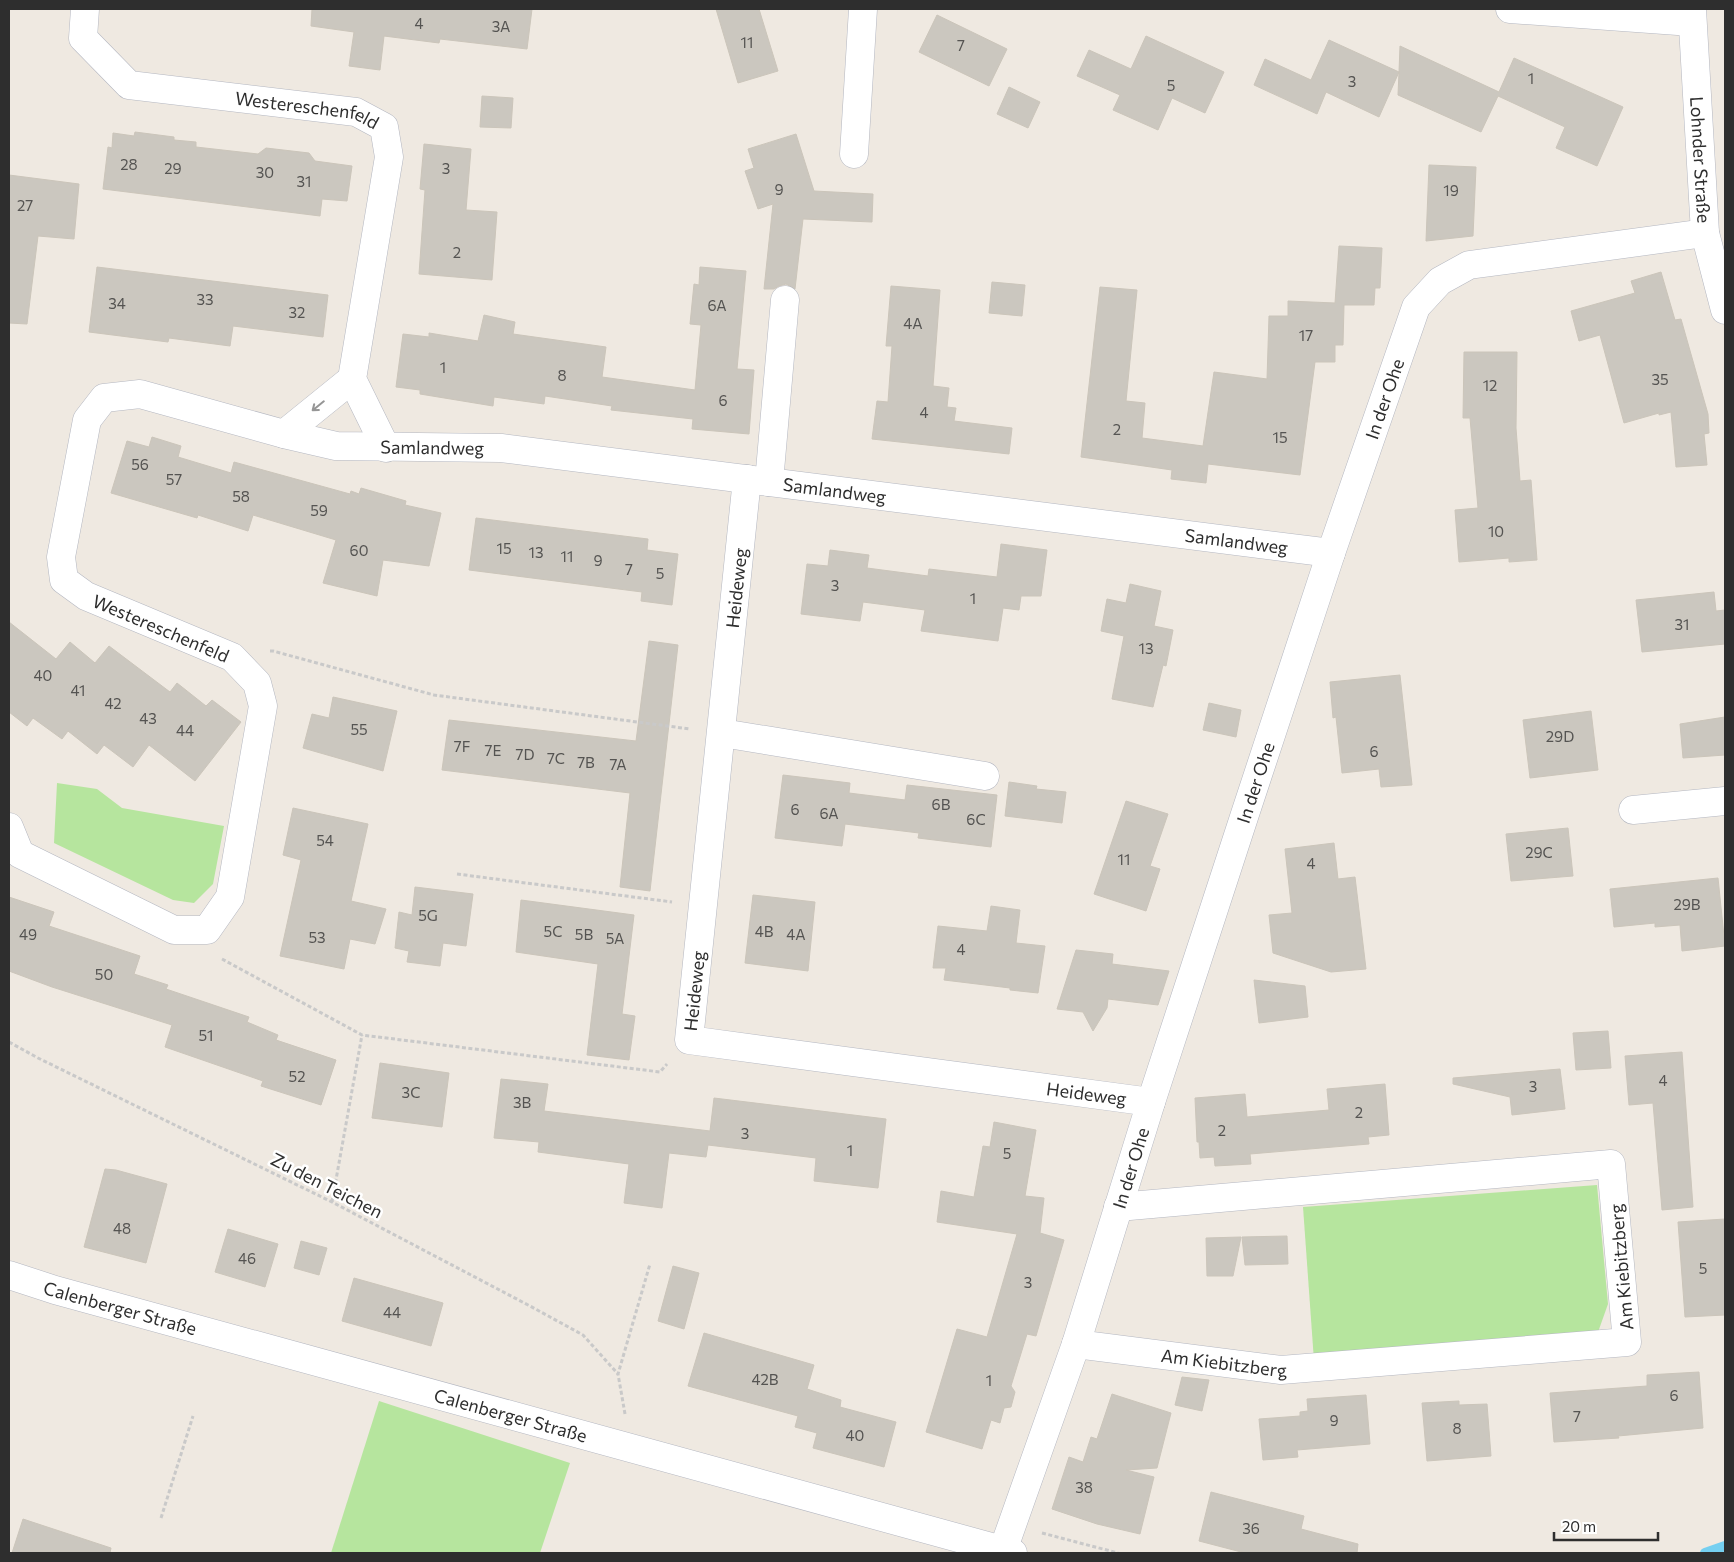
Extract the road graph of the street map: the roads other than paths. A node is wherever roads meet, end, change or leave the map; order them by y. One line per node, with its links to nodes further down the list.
1 (85, 9): 10 (street, Westereschenfeld)
2 (863, 9): 5 (street)
3 (1510, 9): 4 (street)
4 (1692, 15): 6 (street, Lohnder Straße)
5 (854, 154)
6 (1705, 233): 7 (street, Lohnder Straße); 15 (street, In der Ohe)
7 (1722, 281): 9 (street, Lohnder Straße)
8 (785, 300): 14 (street, Heideweg)
9 (1725, 310)
10 (352, 379): 11 (street, one-way to 11); 13 (street)
11 (284, 434): 12 (street, Westereschenfeld); 20 (street, Westereschenfeld)
12 (336, 446): 13 (street, Samlandweg)
13 (386, 448): 14 (street, Samlandweg)
14 (758, 480): 15 (street, Samlandweg); 16 (street, Heideweg)
15 (1331, 552): 21 (street, In der Ohe)
16 (722, 733): 17 (street); 21 (street, Heideweg)
17 (985, 776)
18 (1725, 801): 19 (street)
19 (1633, 810)
20 (9, 827)
21 (1151, 1102): 22 (street, In der Ohe)
22 (1118, 1207): 24 (street, In der Ohe); 24 (street, Am Kiebitzberg)
23 (9, 1275): 25 (street, Calenberger Straße)
24 (1076, 1344): 25 (street, In der Ohe)
25 (1006, 1552)

